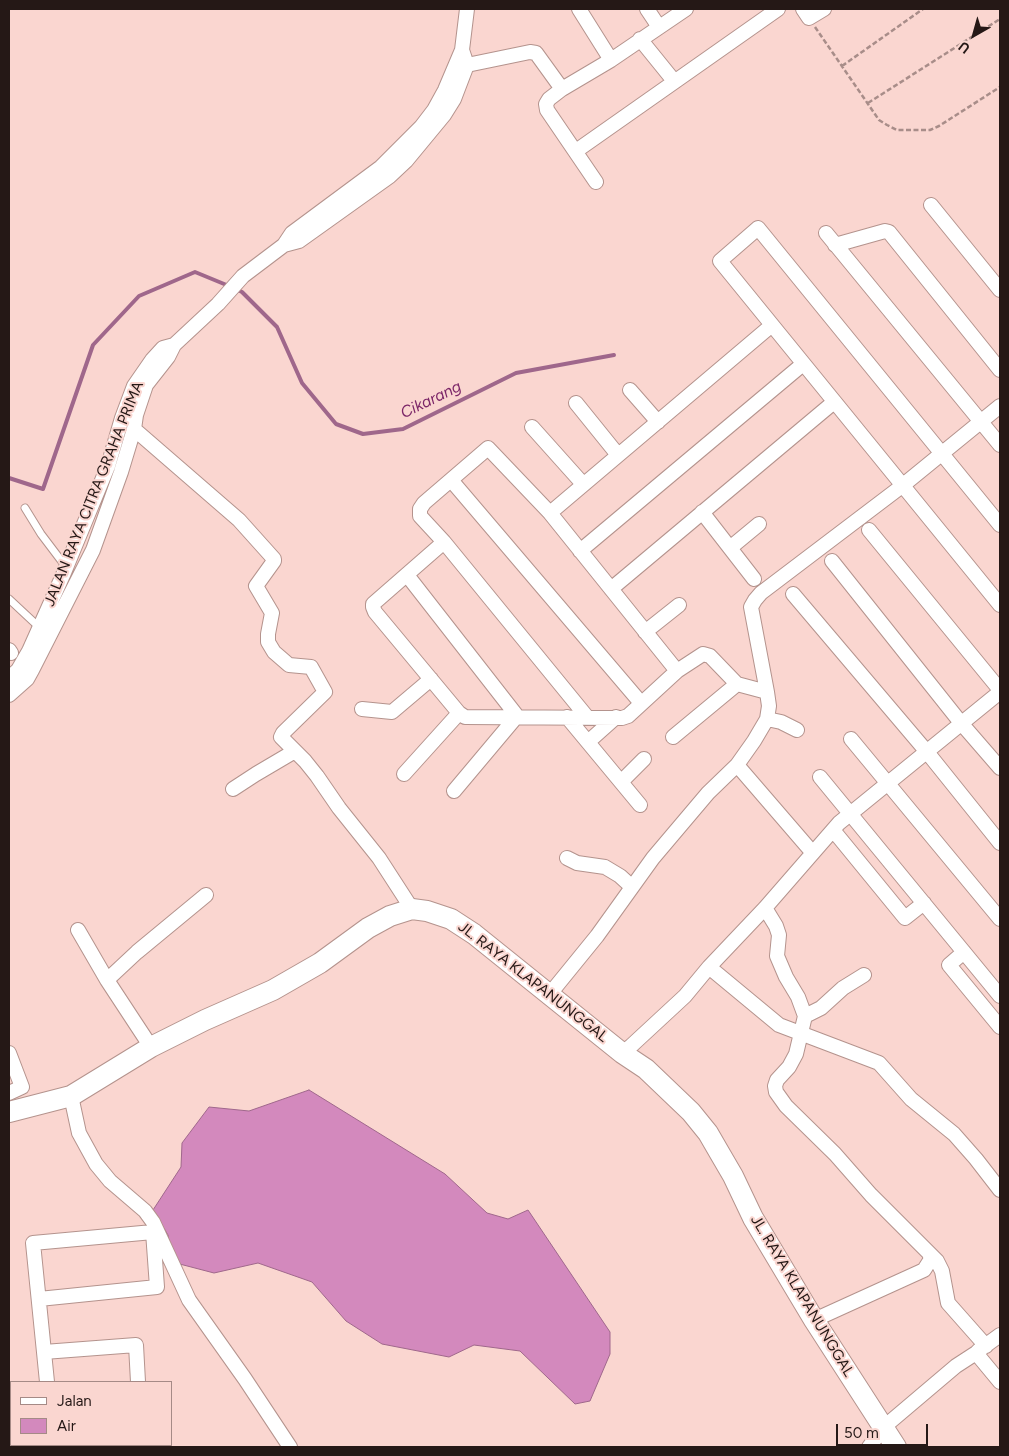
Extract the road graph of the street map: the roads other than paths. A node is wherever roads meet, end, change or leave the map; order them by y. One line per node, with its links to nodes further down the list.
1 (467, 9): 10 (street)
2 (579, 9): 11 (street)
3 (647, 9): 8 (street)
4 (686, 9): 8 (street)
5 (778, 9): 12 (street)
6 (824, 9): 7 (street)
7 (806, 14)
8 (659, 27): 9 (street)
9 (640, 39): 11 (street); 12 (street)
10 (462, 59): 13 (street); 21 (street, JALAN RAYA CITRA GRAHA PRIMA)
11 (611, 60): 13 (street)
12 (674, 81): 14 (street)
13 (562, 89): 14 (street)
14 (576, 151): 15 (street)
15 (596, 182)
16 (931, 205): 19 (street)
17 (826, 234): 18 (street)
18 (835, 245): 23 (street); 29 (street)
19 (1000, 290)
20 (772, 325): 22 (street); 28 (street); 33 (street)
21 (174, 345): 31 (street, JALAN RAYA CITRA GRAHA PRIMA); 48 (street, JALAN RAYA CITRA GRAHA PRIMA)
22 (804, 364): 25 (street); 46 (street)
23 (1000, 370)
24 (630, 390): 28 (street)
25 (834, 402): 37 (street); 39 (street)
26 (576, 403): 34 (street)
27 (1000, 406): 29 (street)
28 (658, 422): 34 (street)
29 (981, 422): 32 (street); 33 (street)
30 (532, 427): 36 (street)
31 (134, 429): 55 (street, JALAN RAYA CITRA GRAHA PRIMA); 80 (street)
32 (1000, 445)
33 (942, 453): 37 (street); 42 (street)
34 (618, 455): 36 (street)
35 (452, 480): 40 (street); 44 (street); 67 (street)
36 (584, 484): 40 (street)
37 (902, 486): 56 (street); 65 (street)
38 (25, 508): 48 (lane)
39 (702, 512): 45 (street); 51 (street)
40 (550, 513): 46 (street)
41 (760, 524): 45 (street)
42 (1000, 526)
43 (868, 530): 64 (street)
44 (444, 542): 49 (street); 72 (street)
45 (730, 548): 50 (street)
46 (580, 550): 51 (street)
47 (832, 561): 75 (street)
48 (66, 567): 54 (street, JALAN RAYA CITRA GRAHA PRIMA)
49 (407, 575): 62 (street); 70 (street)
50 (754, 579)
51 (611, 589): 59 (street)
52 (793, 594): 81 (street)
53 (9, 598): 58 (lane)
54 (52, 599): 55 (street); 58 (street, JALAN RAYA CITRA GRAHA PRIMA)
55 (66, 604): 66 (street, JALAN RAYA CITRA GRAHA PRIMA)
56 (1000, 604)
57 (679, 605): 59 (street)
58 (39, 627): 61 (street, JALAN RAYA CITRA GRAHA PRIMA)
59 (646, 632): 60 (street)
60 (677, 671): 63 (street); 67 (street)
61 (9, 678)
62 (431, 679): 68 (street); 69 (street)
63 (737, 684): 65 (street); 77 (street)
64 (1000, 691): 75 (street)
65 (767, 692): 74 (street)
66 (9, 695)
67 (641, 703): 73 (street)
68 (362, 708)
69 (459, 713): 70 (street); 85 (street)
70 (517, 716): 71 (street); 90 (street)
71 (567, 717): 72 (street); 79 (street)
72 (587, 717): 73 (street)
73 (616, 717): 79 (street)
74 (768, 719): 76 (street); 83 (street)
75 (961, 723): 81 (street); 84 (street)
76 (797, 730)
77 (674, 736)
78 (852, 739): 88 (street)
79 (588, 742): 87 (street)
80 (295, 751): 89 (street); 101 (street)
81 (927, 752): 88 (street); 94 (street)
82 (644, 759): 87 (street)
83 (736, 765): 95 (street); 97 (street)
84 (1000, 768)
85 (404, 774)
86 (820, 777): 92 (street)
87 (621, 782): 91 (street)
88 (889, 783): 92 (street); 102 (street)
89 (233, 789)
90 (454, 791)
91 (640, 805)
92 (851, 814): 93 (street); 99 (street)
93 (833, 830): 95 (street); 99 (street)
94 (1000, 843)
95 (812, 852): 100 (street)
96 (567, 858): 97 (street)
97 (632, 887): 108 (street)
98 (206, 894): 107 (street)
99 (924, 903): 104 (street)
100 (766, 908): 105 (street); 110 (street)
101 (412, 909): 108 (street, JL. RAYA KLAPANUNGGAL); 113 (street)
102 (1000, 919)
103 (78, 930): 107 (street)
104 (964, 952): 109 (street); 111 (street)
105 (709, 967): 112 (street); 114 (street)
106 (864, 975): 110 (street)
107 (107, 980): 113 (street)
108 (549, 995): 114 (street, JL. RAYA KLAPANUNGGAL)
109 (1000, 996)
110 (804, 1016): 112 (street)
111 (1000, 1027)
112 (801, 1035): 118 (street); 119 (street)
113 (151, 1047): 116 (street)
114 (622, 1052): 121 (street, JL. RAYA KLAPANUNGGAL)
115 (9, 1053): 117 (street)
116 (71, 1096): 117 (street); 129 (street)
117 (11, 1104)
118 (1000, 1190)
119 (930, 1253): 121 (street); 123 (street)
120 (39, 1299): 120 (street); 124 (street)
121 (814, 1320): 128 (street, JL. RAYA KLAPANUNGGAL)
122 (1000, 1335): 123 (street)
123 (981, 1349): 127 (street); 128 (street)
124 (44, 1352): 125 (street); 126 (street)
125 (47, 1381)
126 (138, 1381)
127 (1000, 1382)
128 (884, 1427): 130 (street); 131 (street, JL. RAYA KLAPANUNGGAL)
129 (290, 1447)
130 (868, 1447)
131 (896, 1447)

